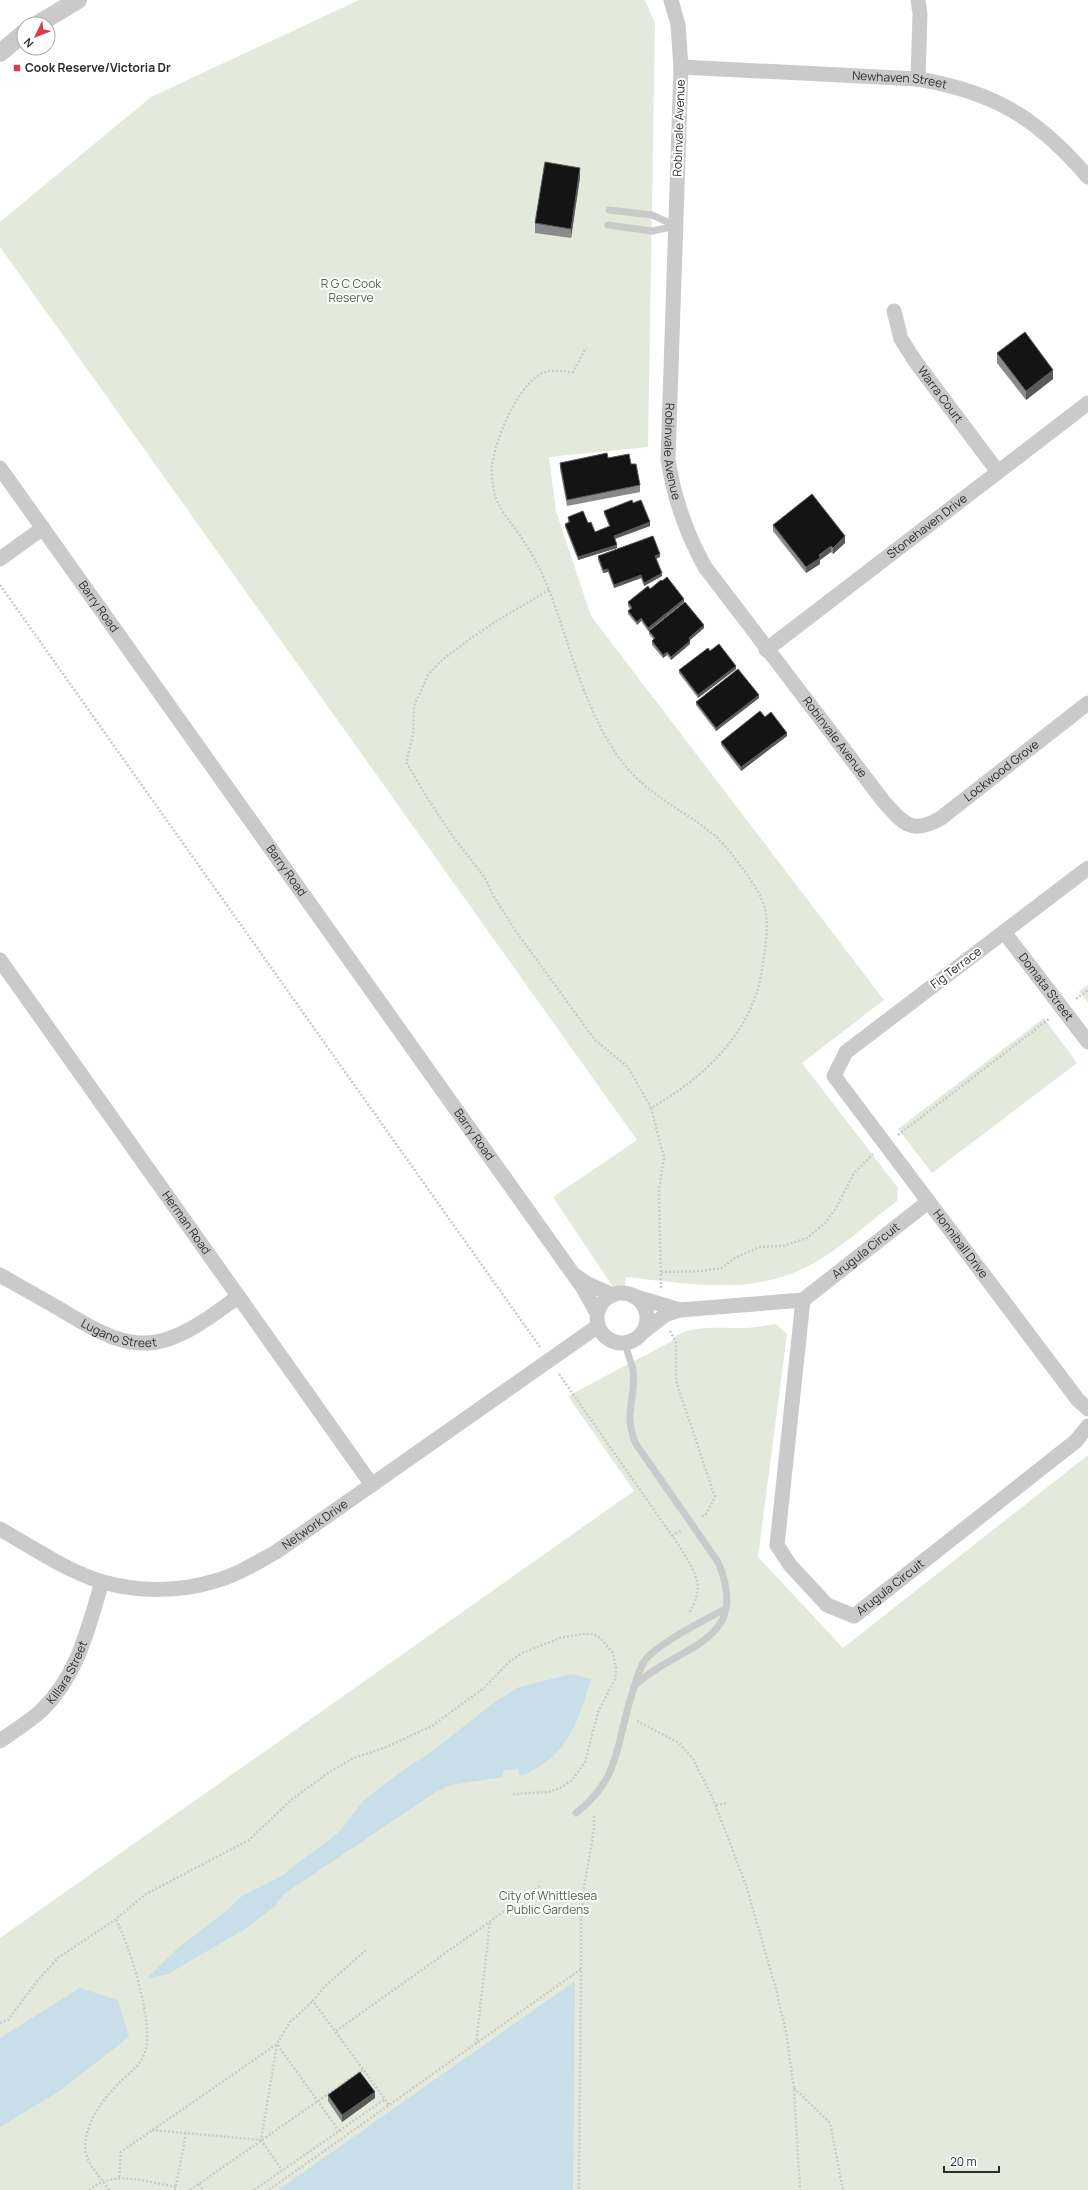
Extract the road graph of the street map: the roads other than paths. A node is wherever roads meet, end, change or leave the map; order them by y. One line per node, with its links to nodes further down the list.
1 (78, 0): 4 (street)
2 (671, 0): 5 (street, Robinvale Avenue)
3 (918, 0): 6 (street)
4 (51, 16)
5 (681, 67): 6 (street, Newhaven Street); 10 (street, Robinvale Avenue)
6 (918, 79): 7 (street, Newhaven Street)
7 (1088, 177)
8 (609, 210): 10 (lane)
9 (608, 225): 10 (lane)
10 (676, 226): 17 (street, Robinvale Avenue)
11 (894, 311): 14 (street, Warra Court)
12 (1088, 403): 14 (street, Stonehaven Drive)
13 (0, 468): 15 (street, Barry Road)
14 (998, 472): 17 (street, Stonehaven Drive)
15 (43, 528): 16 (street); 26 (street, Barry Road)
16 (0, 559)
17 (766, 650): 19 (street, Robinvale Avenue)
18 (1088, 703): 19 (street, Lockwood Grove)
19 (910, 825)
20 (1088, 868): 21 (street, Fig Terrace)
21 (1004, 932): 23 (street, Domata Street); 24 (street, Fig Terrace)
22 (0, 960): 30 (street, Herman Road)
23 (1088, 1042)
24 (834, 1076): 25 (street, Honniball Drive)
25 (928, 1202): 31 (street, Arugula Circuit); 36 (street, Honniball Drive)
26 (572, 1274): 28 (street, Barry Road); 33 (street, Barry Road)
27 (0, 1275): 30 (street, Lugano Street)
28 (613, 1294): 29 (street); 33 (street)
29 (633, 1296): 32 (street); 34 (street)
30 (238, 1297): 38 (street, Herman Road)
31 (803, 1300): 32 (street); 37 (street, Arugula Circuit)
32 (662, 1312): 34 (street)
33 (598, 1320): 35 (street); 38 (street, Network Drive)
34 (642, 1332): 35 (street)
35 (625, 1343): 41 (lane)
36 (1088, 1409)
37 (1088, 1426)
38 (372, 1485): 40 (street, Network Drive)
39 (0, 1529): 40 (street, Network Drive)
40 (102, 1582): 43 (street, Killara Street)
41 (725, 1609): 42 (lane); 42 (lane)
42 (634, 1686): 44 (lane)
43 (0, 1741)
44 (576, 1813)

